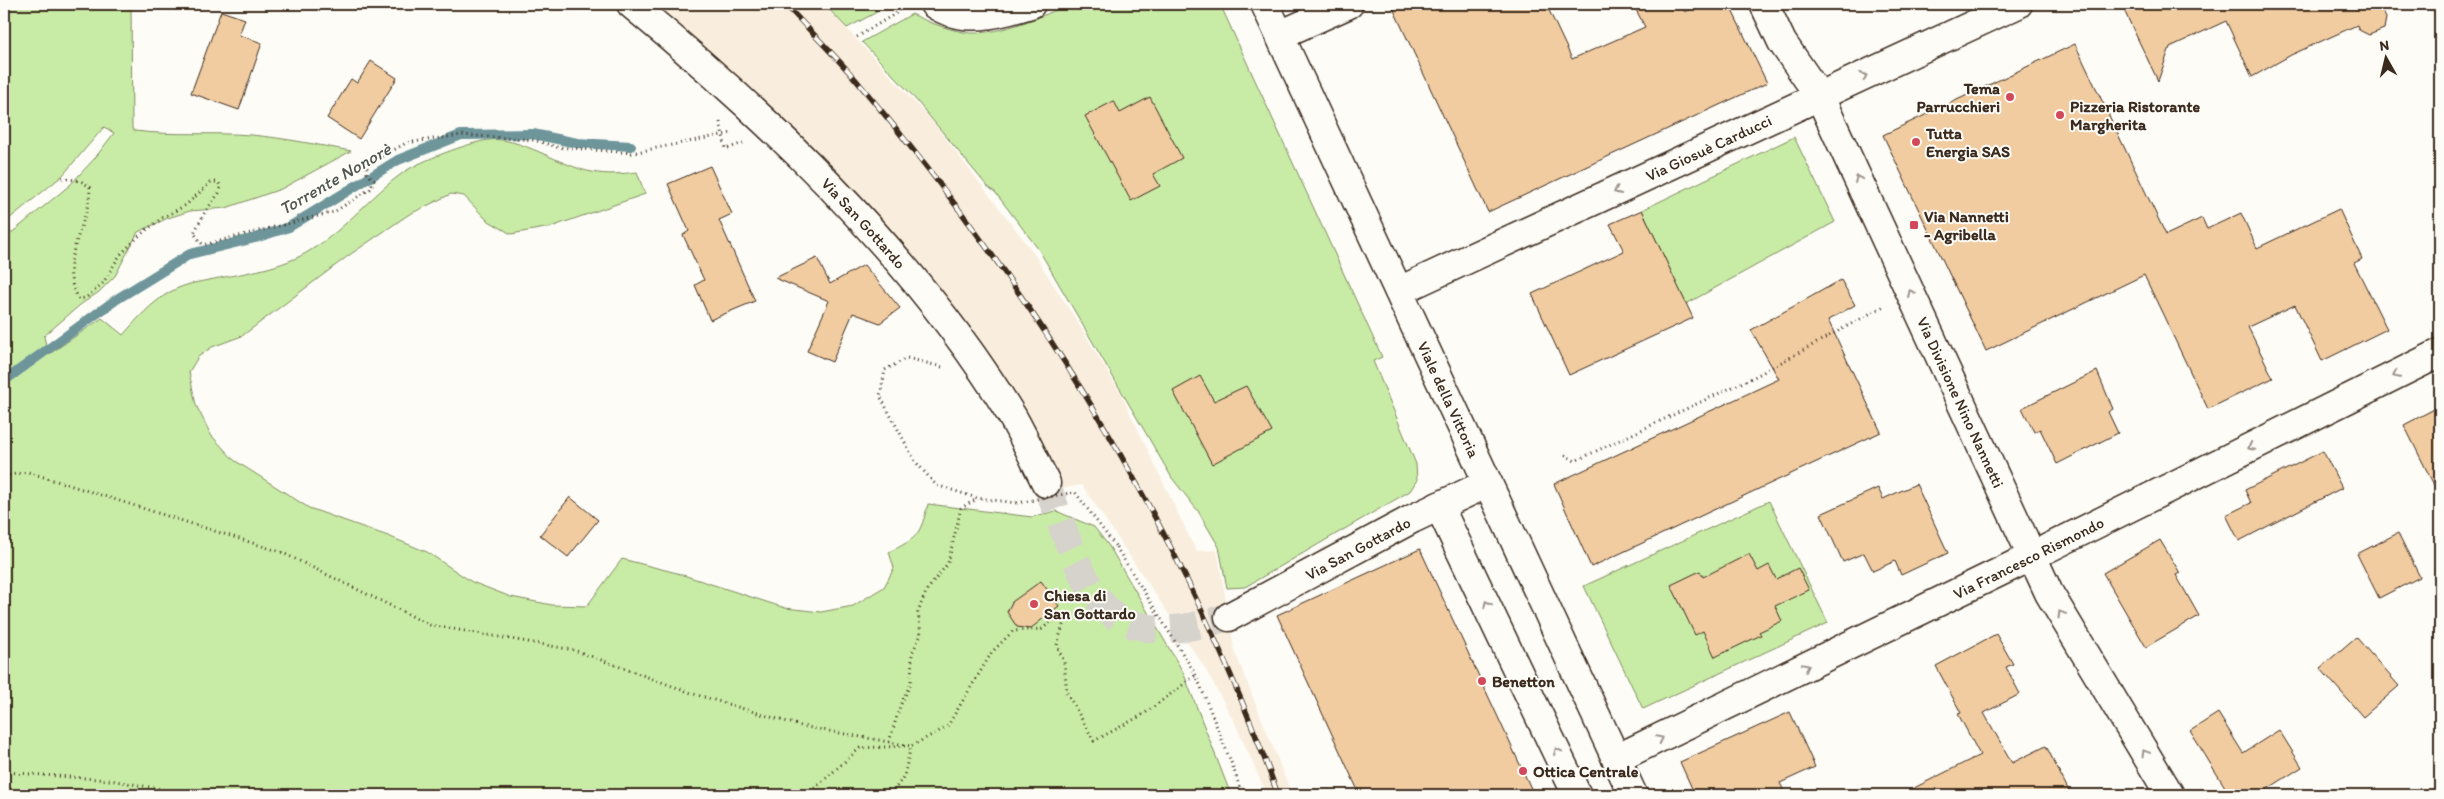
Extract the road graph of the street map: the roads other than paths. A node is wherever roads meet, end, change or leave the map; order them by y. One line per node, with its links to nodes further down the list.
1 (631, 4): 13 (street, Via San Gottardo)
2 (934, 4): 3 (street)
3 (1031, 4)
4 (1265, 4): 8 (street, Viale della Vittoria)
5 (1349, 4): 8 (street)
6 (1764, 4): 9 (street, Via Divisione Nino Nannetti)
7 (2018, 4): 9 (street, Via Giosuè Carducci, one-way to 7)
8 (1280, 35): 10 (street, Viale della Vittoria)
9 (1820, 97): 10 (street, Via Giosuè Carducci, one-way to 10); 15 (street, Via Divisione Nino Nannetti, one-way to 9)
10 (1399, 291): 12 (street, Viale della Vittoria)
11 (2440, 354): 15 (street, Via Francesco Rismondo, one-way to 15)
12 (1488, 483): 14 (street, Via San Gottardo); 17 (street, Viale della Vittoria)
13 (1046, 484)
14 (1439, 506): 16 (street, Via San Gottardo); 18 (street, one-way to 14)
15 (2031, 557): 17 (street, Via Francesco Rismondo, one-way to 15); 20 (street, Via Divisione Nino Nannetti, one-way to 15)
16 (1229, 617)
17 (1616, 759): 19 (street, Viale della Vittoria)
18 (1577, 795)
19 (1633, 795)
20 (2170, 795)

